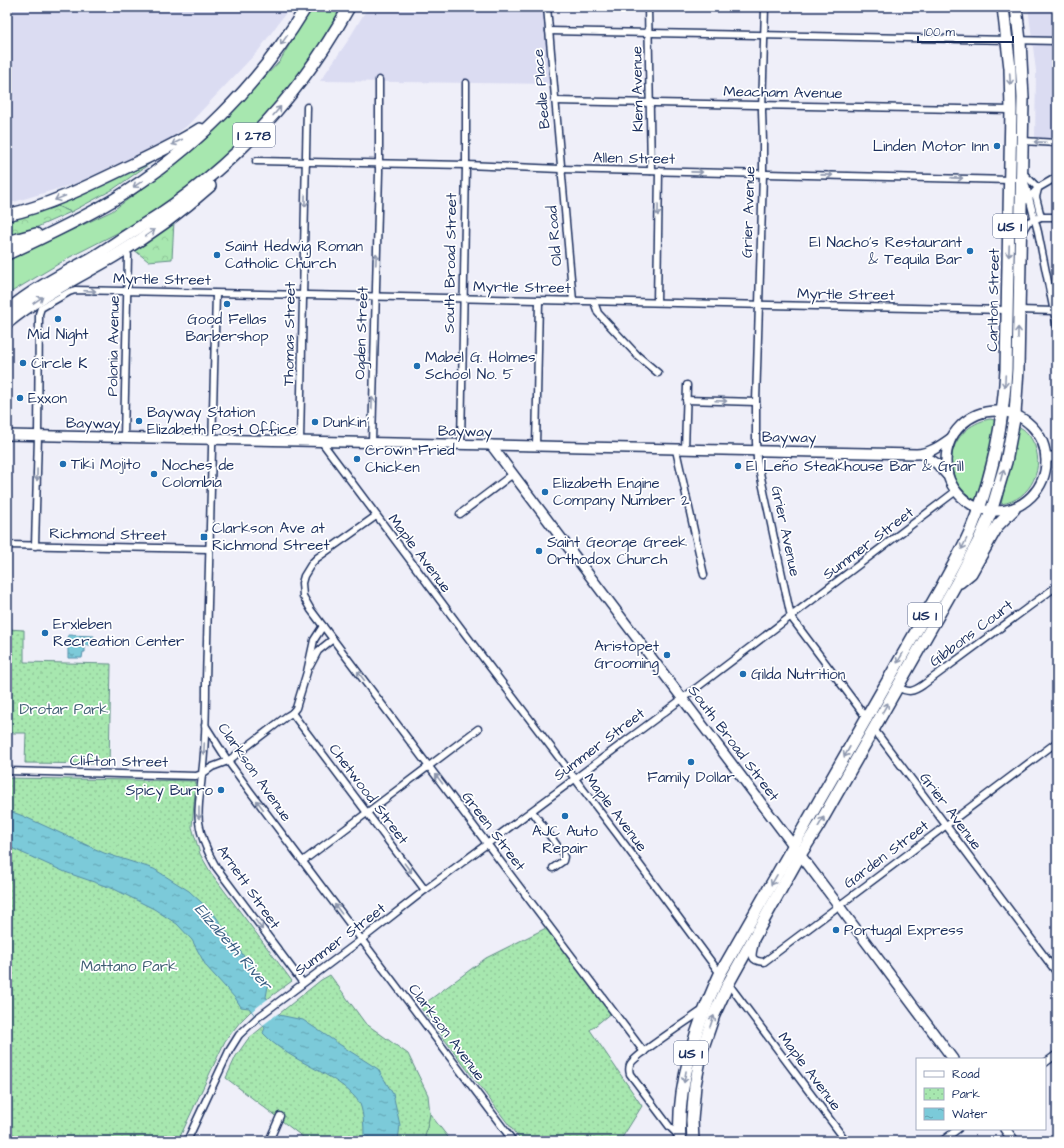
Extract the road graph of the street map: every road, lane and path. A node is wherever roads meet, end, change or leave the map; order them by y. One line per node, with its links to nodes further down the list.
1 (306, 7): 21 (highway, I 278, one-way to 21)
2 (349, 7): 22 (highway, I 278, one-way to 2)
3 (547, 7): 8 (street, Bedle Place)
4 (648, 7): 9 (street, Klem Avenue)
5 (765, 7): 10 (street, Grier Avenue)
6 (1003, 7): 12 (highway, US 1)
7 (1016, 7): 11 (highway, US 1)
8 (549, 31): 9 (street); 16 (street, Bedle Place)
9 (648, 33): 10 (street); 17 (street, Klem Avenue)
10 (764, 36): 12 (street); 18 (street, Grier Avenue)
11 (1020, 40): 12 (street); 13 (street); 23 (highway, US 1)
12 (1007, 41): 20 (highway, Carlton Street / US 1, one-way to 20)
13 (1057, 41)
14 (379, 80): 27 (street, Ogden Street)
15 (466, 83): 28 (street, South Broad Street)
16 (554, 100): 17 (street, Meacham Avenue); 29 (street, Bedle Place)
17 (650, 103): 18 (street, Meacham Avenue); 30 (street, Klem Avenue)
18 (762, 105): 20 (street, Meacham Avenue); 33 (street, Grier Avenue)
19 (307, 107): 26 (street, Thomas Street)
20 (1011, 110): 35 (highway, Carlton Street / US 1)
21 (222, 114): 38 (highway, one-way to 38); 39 (highway, I 278, one-way to 39)
22 (266, 123): 43 (highway, I 278); 63 (highway, one-way to 22)
23 (1023, 141): 24 (street, one-way to 23); 32 (highway, US 1)
24 (1057, 142)
25 (256, 161): 26 (street, Allen Street)
26 (306, 162): 27 (street, Allen Street); 49 (street, Thomas Street, one-way to 49)
27 (379, 163): 28 (street, Allen Street); 51 (street, Ogden Street, one-way to 27)
28 (466, 165): 29 (street, Allen Street); 52 (street, South Broad Street)
29 (560, 169): 30 (street, Allen Street); 55 (street, Old Road)
30 (651, 171): 31 (street, Allen Street)
31 (659, 172): 33 (street, Allen Street, one-way to 33); 57 (street, one-way to 57)
32 (1022, 172): 36 (street); 37 (highway, US 1)
33 (763, 174): 35 (street, Allen Street, one-way to 35); 58 (street, Grier Avenue)
34 (1057, 177): 36 (street)
35 (1010, 180): 59 (highway, Carlton Street / US 1, one-way to 59)
36 (1038, 188): 37 (street); 41 (street)
37 (1025, 201): 41 (street); 42 (highway, US 1)
38 (7, 215)
39 (86, 215): 44 (highway); 45 (highway, I 278)
40 (1057, 217): 41 (street)
41 (1038, 218): 42 (street); 50 (street)
42 (1021, 233): 60 (highway, US 1)
43 (129, 234): 54 (highway, I 278); 61 (highway)
44 (7, 242)
45 (7, 254)
46 (128, 255): 47 (street, Polonia Avenue)
47 (126, 292): 48 (street, Myrtle Street); 72 (street, Myrtle Street, one-way to 47); 73 (street, Polonia Avenue)
48 (216, 294): 49 (street, Myrtle Street); 74 (street, Clarkson Avenue)
49 (303, 295): 51 (street, Myrtle Street); 76 (street, Thomas Street)
50 (1054, 295): 62 (street)
51 (375, 297): 52 (street, Myrtle Street); 78 (street, Ogden Street, one-way to 51)
52 (464, 298): 53 (street, Myrtle Street); 79 (street, South Broad Street)
53 (539, 300): 55 (street, Myrtle Street); 81 (street)
54 (7, 301)
55 (573, 301): 56 (street, Myrtle Street)
56 (594, 302): 57 (street, Myrtle Street); 65 (street)
57 (656, 302): 58 (street, Myrtle Street)
58 (758, 305): 59 (street, Myrtle Street); 68 (street, Grier Avenue)
59 (1007, 310): 69 (highway, Carlton Street / US 1, one-way to 69)
60 (1019, 310): 62 (street); 70 (highway, Carlton Street / US 1, one-way to 60)
61 (7, 311)
62 (1054, 311): 64 (street)
63 (7, 324)
64 (1057, 327)
65 (658, 373)
66 (687, 385): 67 (street)
67 (686, 400): 68 (street, one-way to 68); 83 (street)
68 (756, 402): 84 (street, Grier Avenue)
69 (1003, 412): 70 (main road); 75 (main road); 91 (highway, Carlton Street / US 1)
70 (1015, 414): 86 (main road); 93 (highway, Carlton Street, one-way to 70)
71 (7, 435): 72 (main road, Bayway)
72 (38, 436): 73 (main road, Bayway); 97 (street, one-way to 97)
73 (124, 438): 74 (main road, Bayway)
74 (211, 439): 76 (main road, Bayway); 98 (street, Clarkson Avenue)
75 (950, 439): 85 (main road, Bayway); 89 (main road)
76 (300, 441): 77 (main road, Bayway)
77 (321, 441): 78 (main road, Bayway); 95 (street, Maple Avenue)
78 (372, 442): 79 (main road, Bayway)
79 (461, 444): 80 (main road, Bayway)
80 (492, 445): 81 (main road, Bayway); 88 (main road, South Broad Street)
81 (536, 446): 82 (main road, Bayway)
82 (676, 450): 83 (main road, Bayway); 99 (street)
83 (685, 450): 84 (main road, Bayway)
84 (756, 451): 85 (main road, Bayway); 102 (street, Grier Avenue)
85 (922, 454): 89 (main road)
86 (1046, 457): 87 (main road); 92 (main road)
87 (1057, 457)
88 (513, 474): 94 (street); 107 (main road, South Broad Street)
89 (948, 476): 90 (main road)
90 (956, 491): 91 (main road); 102 (street, Summer Street)
91 (979, 508): 93 (main road); 109 (highway, US 1, one-way to 109)
92 (1014, 509): 93 (main road); 100 (highway)
93 (990, 512): 100 (highway, US 1)
94 (460, 514)
95 (376, 516): 103 (street, Green Street); 118 (street, Maple Avenue)
96 (7, 545): 97 (street, Richmond Street)
97 (35, 546): 98 (street, Richmond Street)
98 (209, 549): 110 (street, Clarkson Avenue)
99 (704, 575)
100 (956, 584): 106 (highway, US 1)
101 (1057, 586): 106 (street, Gibbons Court)
102 (791, 617): 107 (street, Summer Street); 109 (street, Grier Avenue)
103 (323, 626): 104 (street, Green Street); 105 (street)
104 (333, 639): 105 (street); 115 (street, Green Street, one-way to 104)
105 (307, 672): 108 (street)
106 (897, 688): 112 (highway, US 1, one-way to 106)
107 (682, 698): 118 (street, Summer Street); 123 (main road, South Broad Street)
108 (292, 713): 114 (street, Clifton Street); 120 (street, Chetwood Street)
109 (866, 718): 112 (street, Grier Avenue); 123 (highway, US 1, one-way to 123)
110 (205, 725): 114 (street, Clarkson Avenue); 117 (street, Arnett Street, one-way to 117)
111 (478, 729): 115 (street)
112 (874, 729): 121 (street, Grier Avenue); 124 (highway, US 1, one-way to 112)
113 (1057, 742): 121 (street, Garden Street)
114 (228, 761): 117 (street, Clifton Street); 125 (street, Clarkson Avenue, one-way to 114)
115 (429, 766): 120 (street); 122 (street, Green Street, one-way to 115)
116 (7, 771): 117 (street, Clifton Street)
117 (202, 774): 133 (street, Arnett Street, one-way to 133)
118 (575, 778): 119 (street, Summer Street); 132 (street, Maple Avenue)
119 (532, 811): 122 (street, Summer Street); 126 (street)
120 (367, 813): 125 (street); 127 (street, Chetwood Street, one-way to 127)
121 (946, 826): 128 (street, Garden Street); 131 (street, Grier Avenue)
122 (488, 844): 127 (street, Summer Street); 136 (street, Green Street)
123 (793, 846): 124 (main road, South Broad Street); 132 (highway, US 1, one-way to 132)
124 (800, 855): 128 (main road, South Broad Street); 129 (highway, US 1)
125 (303, 861): 130 (street, Clarkson Avenue, one-way to 125)
126 (553, 868)
127 (425, 890): 130 (street, Summer Street)
128 (839, 906): 129 (street, Garden Street); 138 (main road, South Broad Street)
129 (759, 930): 134 (highway, US 1)
130 (361, 940): 133 (street, Summer Street); 146 (street, Clarkson Avenue)
131 (1057, 973)
132 (720, 974): 134 (street, Maple Avenue); 135 (highway, US 1)
133 (303, 983): 144 (street, Summer Street)
134 (728, 984): 147 (highway, US 1, one-way to 134); 148 (street, Maple Avenue)
135 (705, 1009): 136 (street); 143 (highway, US 1, one-way to 143)
136 (644, 1052): 143 (street)
137 (1057, 1054): 139 (street)
138 (952, 1058)
139 (1046, 1062)
140 (280, 1116): 145 (street)
141 (957, 1130): 149 (street)
142 (1006, 1130): 150 (main road)
143 (679, 1138)
144 (187, 1141)
145 (269, 1141)
146 (513, 1141)
147 (692, 1141)
148 (846, 1141)
149 (942, 1141)
150 (1014, 1141)

